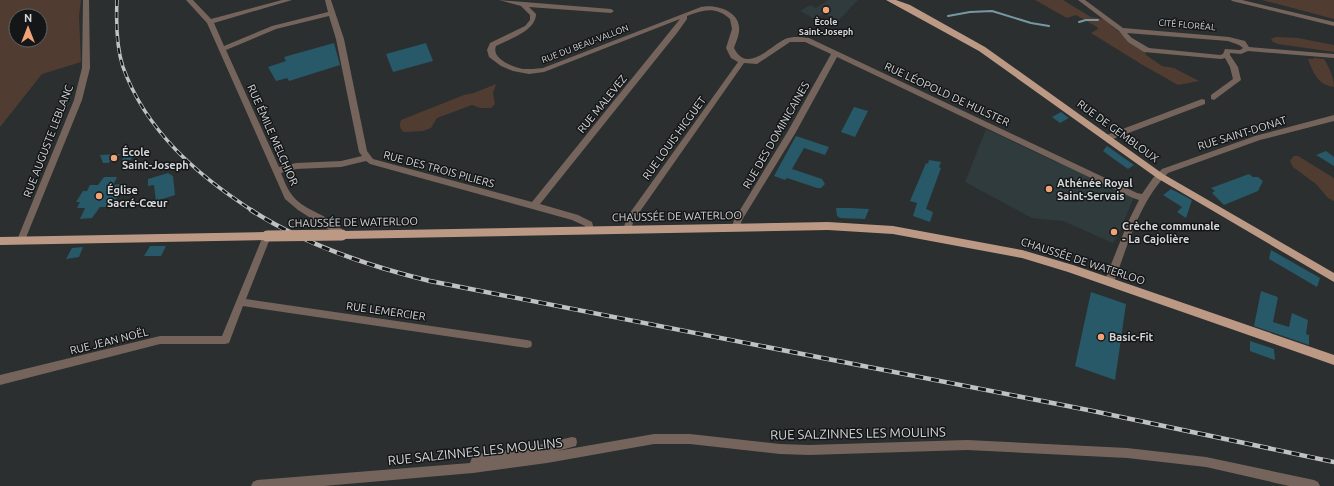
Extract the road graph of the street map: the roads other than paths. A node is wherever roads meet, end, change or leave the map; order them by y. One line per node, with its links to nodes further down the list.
1 (86, 0): 39 (street, RUE AUGUSTE LEBLANC)
2 (201, 0): 10 (street)
3 (289, 0): 16 (street)
4 (328, 0): 14 (street, RUE DES TROIS PILIERS)
5 (502, 0): 11 (street)
6 (703, 0): 12 (street)
7 (890, 0): 28 (main road, RUE DE GEMBLOUX)
8 (1081, 0): 18 (street, CITÉ FLORÉAL)
9 (1234, 0): 17 (street)
10 (191, 2): 16 (street, RUE ÉMILE MELCHIOR)
11 (523, 5): 13 (street); 15 (street, RUE DU BEAU-VALLON)
12 (701, 9): 15 (street, RUE DU BEAU-VALLON); 24 (street, RUE DU BEAU-VALLON)
13 (611, 11)
14 (332, 13): 19 (street); 29 (street, RUE DES TROIS PILIERS)
15 (684, 16): 33 (street, RUE MALEVEZ)
16 (210, 22): 19 (street, RUE ÉMILE MELCHIOR)
17 (1334, 24)
18 (1121, 30): 20 (street, CITÉ FLORÉAL); 22 (street, CITÉ FLORÉAL)
19 (222, 49): 30 (street, RUE ÉMILE MELCHIOR)
20 (1247, 49): 22 (street, CITÉ FLORÉAL); 23 (street, CITÉ FLORÉAL)
21 (835, 53): 24 (street, RUE LÉOPOLD DE HULSTER); 32 (street, RUE LÉOPOLD DE HULSTER); 34 (street, RUE DES DOMINICAINES)
22 (1226, 55): 25 (street)
23 (1334, 56)
24 (742, 61): 36 (street, RUE LOUIS HICGUET)
25 (1214, 97)
26 (1202, 102): 28 (street)
27 (1334, 118): 31 (street, RUE SAINT-DONAT)
28 (1107, 138): 31 (main road, RUE DE GEMBLOUX)
29 (366, 158): 30 (street); 33 (street, RUE DES TROIS PILIERS)
30 (276, 171): 37 (street, RUE ÉMILE MELCHIOR)
31 (1160, 176): 32 (street, RUE SAINT-DONAT); 41 (main road, RUE DE GEMBLOUX)
32 (1143, 197): 42 (street, RUE SAINT-DONAT)
33 (534, 206): 35 (street, RUE DES TROIS PILIERS)
34 (736, 227): 36 (main road, CHAUSSÉE DE WATERLOO); 42 (main road, CHAUSSÉE DE WATERLOO)
35 (590, 230): 36 (main road, CHAUSSÉE DE WATERLOO); 37 (main road, CHAUSSÉE DE WATERLOO)
36 (627, 230)
37 (342, 235): 38 (main road, CHAUSSÉE DE WATERLOO, bridge)
38 (267, 236): 39 (main road, CHAUSSÉE DE WATERLOO); 43 (street)
39 (21, 240): 40 (main road, CHAUSSÉE DE WATERLOO)
40 (0, 241)
41 (1334, 278)
42 (1109, 282): 45 (main road, CHAUSSÉE DE WATERLOO)
43 (240, 302): 44 (street, RUE LEMERCIER); 46 (street, RUE JEAN NOËL)
44 (527, 344)
45 (1334, 360)
46 (0, 380)
47 (572, 442): 48 (street)
48 (474, 468): 49 (street, RUE SALZINNES LES MOULINS); 50 (street, RUE SALZINNES LES MOULINS)
49 (257, 486)
50 (1314, 486)

